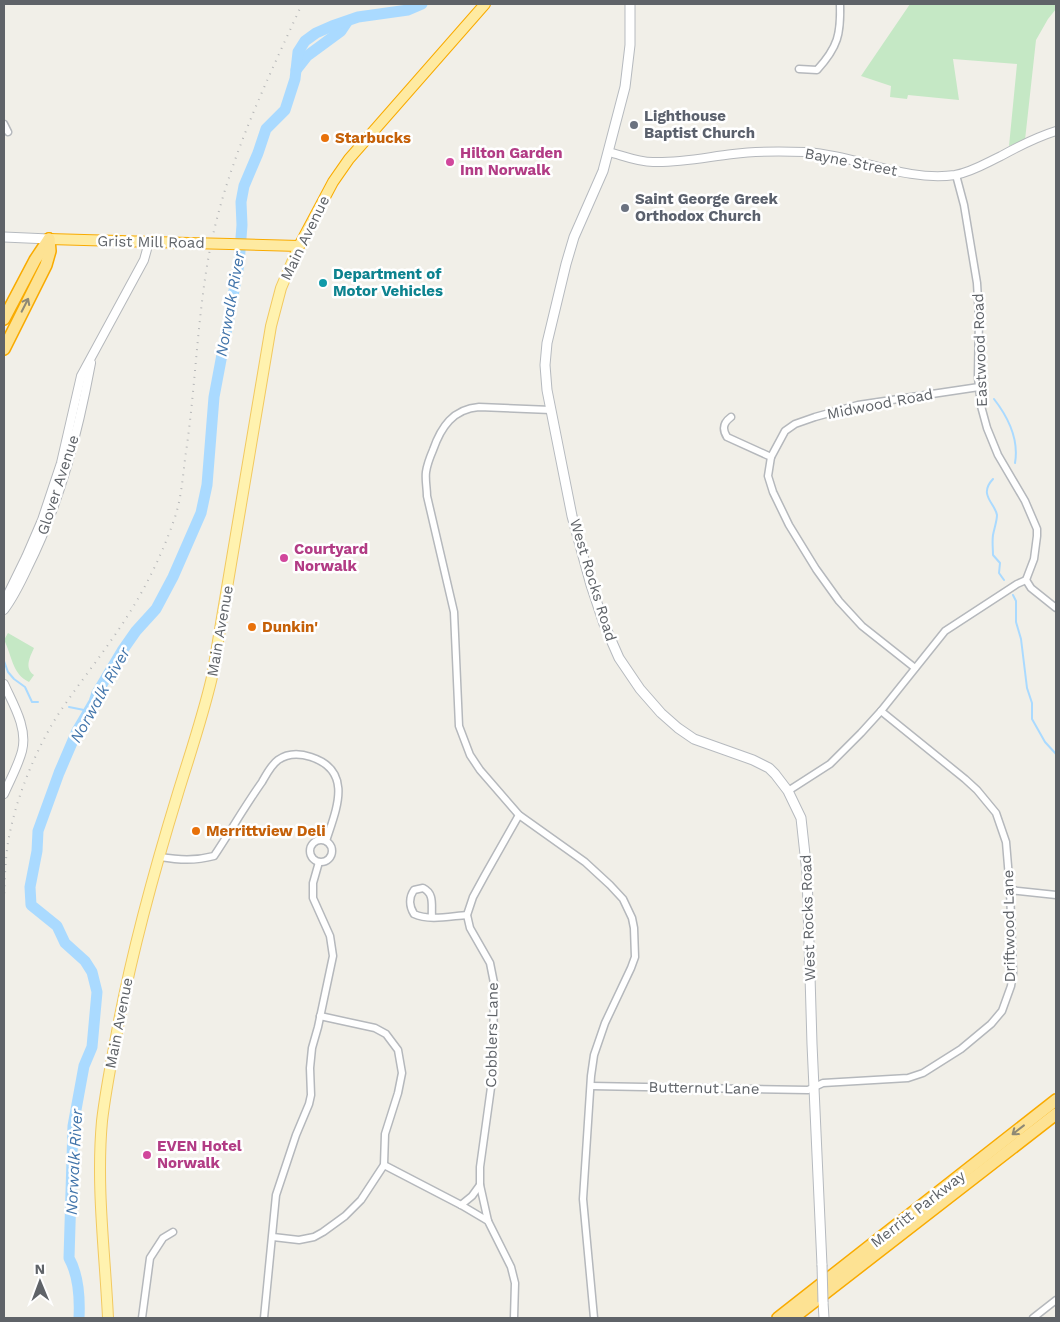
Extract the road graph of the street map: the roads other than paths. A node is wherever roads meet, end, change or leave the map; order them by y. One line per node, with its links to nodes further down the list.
1 (485, 4): 13 (highway, Main Avenue)
2 (630, 4): 8 (main road, West Rocks Road)
3 (840, 4): 4 (street)
4 (799, 70)
5 (4, 124): 7 (street)
6 (1056, 131): 9 (street, Bayne Street)
7 (8, 132)
8 (609, 152): 9 (street, Bayne Street); 18 (main road, West Rocks Road)
9 (956, 175): 17 (street, Eastwood Road)
10 (4, 237): 11 (main road, Grist Mill Road)
11 (49, 239): 12 (highway, Grist Mill Road); 14 (highway); 15 (highway, one-way to 11)
12 (149, 242): 13 (highway, Grist Mill Road, bridge); 16 (street, Glover Avenue)
13 (299, 246): 32 (main road, Main Avenue)
14 (4, 319)
15 (4, 349)
16 (93, 354): 22 (street, Glover Avenue); 24 (street, Glover Avenue)
17 (978, 387): 20 (street, Midwood Road); 21 (street, Eastwood Road)
18 (551, 410): 28 (main road, West Rocks Road); 30 (street)
19 (731, 417): 20 (street)
20 (770, 457): 25 (street)
21 (1026, 580): 23 (street); 25 (street)
22 (4, 606)
23 (1056, 608)
24 (4, 610)
25 (914, 668): 27 (street)
26 (4, 684): 29 (street)
27 (881, 711): 28 (street); 34 (street, Driftwood Lane)
28 (788, 791): 40 (main road, West Rocks Road)
29 (4, 794)
30 (519, 815): 36 (street); 39 (street)
31 (326, 841): 32 (street); 33 (street); 33 (street)
32 (160, 857): 50 (main road, Main Avenue)
33 (318, 861): 38 (street)
34 (1010, 890): 35 (street); 40 (street, Driftwood Lane)
35 (1056, 895)
36 (467, 915): 37 (street); 44 (street, Cobblers Lane)
37 (432, 917): 37 (street)
38 (320, 1016): 43 (street); 48 (street)
39 (591, 1086): 40 (street, Butternut Lane); 54 (street)
40 (815, 1086): 57 (main road, West Rocks Road, bridge)
41 (1056, 1100): 55 (highway, Merritt Parkway, one-way to 55)
42 (1056, 1114): 56 (highway, Merritt Parkway)
43 (384, 1165): 45 (street); 48 (street)
44 (480, 1185): 45 (street); 46 (street, Cobblers Lane)
45 (461, 1205): 46 (street)
46 (488, 1221): 53 (street, Cobblers Lane)
47 (172, 1232): 51 (street)
48 (273, 1237): 52 (street)
49 (1056, 1300): 58 (street)
50 (108, 1318)
51 (142, 1318)
52 (264, 1318)
53 (514, 1318)
54 (594, 1318)
55 (778, 1318)
56 (793, 1318)
57 (824, 1318)
58 (1033, 1318)

